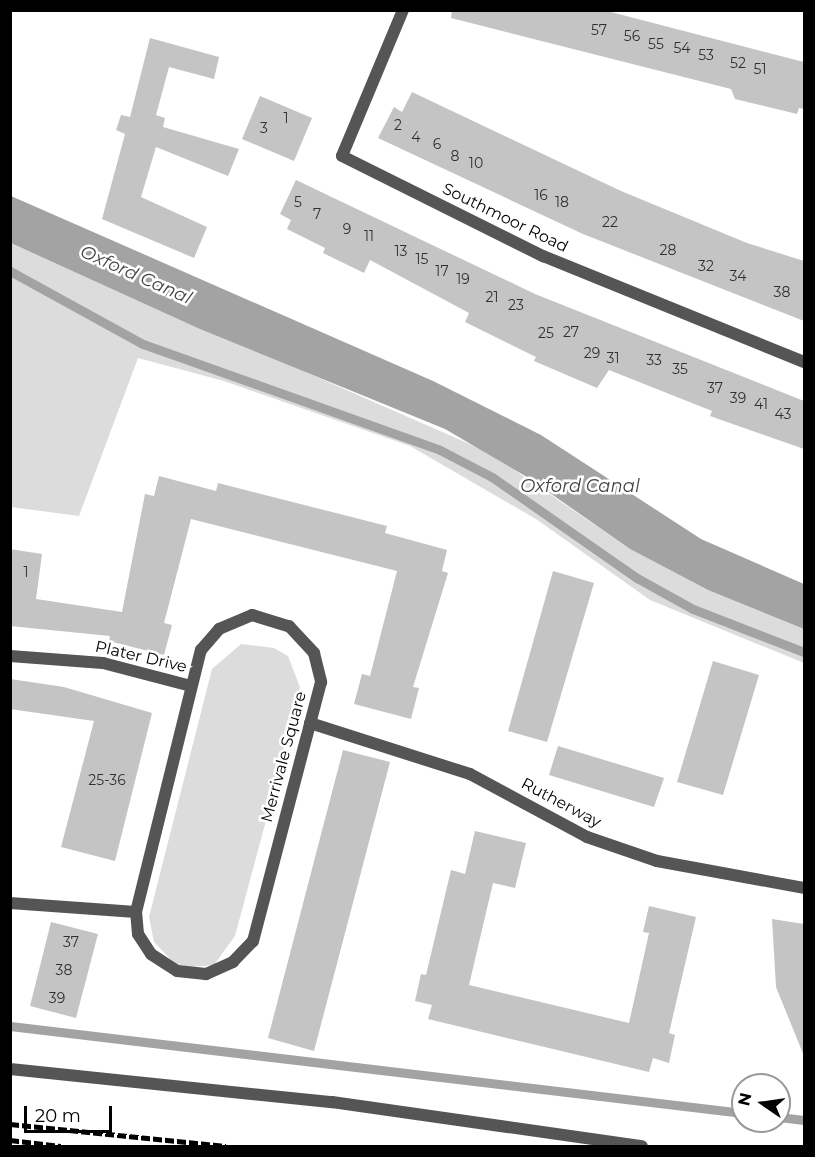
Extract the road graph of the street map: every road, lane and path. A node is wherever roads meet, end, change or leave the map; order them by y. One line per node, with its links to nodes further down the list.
1 (403, 10): 2 (street, Southmoor Road)
2 (804, 362)
3 (10, 656): 4 (street, Plater Drive)
4 (191, 686): 5 (street, Merrivale Square); 8 (street, Merrivale Square)
5 (310, 723): 6 (street, Rutherway); 8 (street, Merrivale Square)
6 (804, 888)
7 (10, 903): 8 (street)
8 (136, 912)
9 (10, 1069): 10 (street)
10 (642, 1146)

